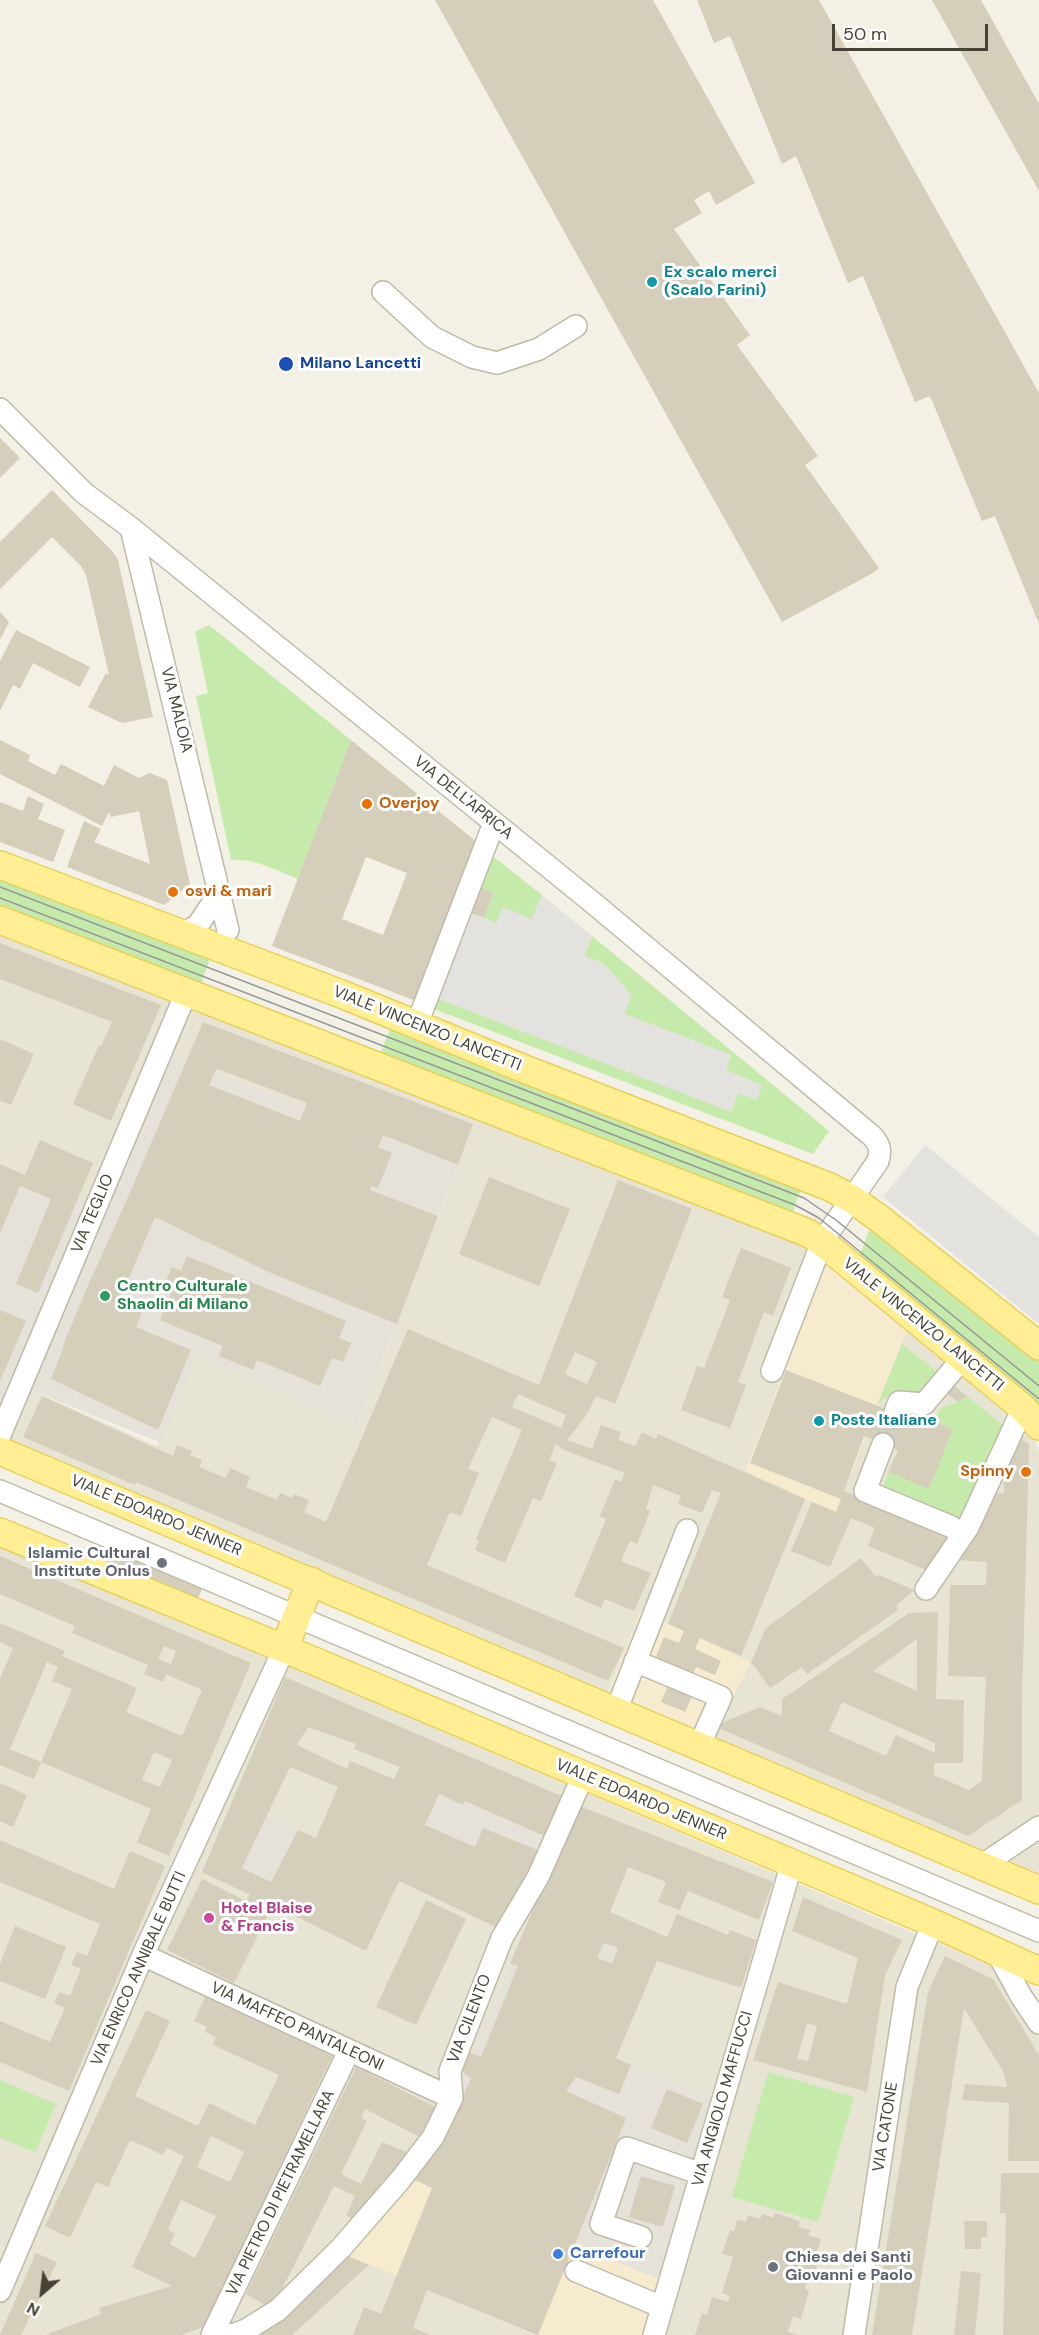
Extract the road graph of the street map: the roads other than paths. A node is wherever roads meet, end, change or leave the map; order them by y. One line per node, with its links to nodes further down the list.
1 (383, 292): 2 (street)
2 (576, 326)
3 (0, 409): 4 (street, VIA DELL'APRICA)
4 (131, 528): 5 (street, VIA DELL'APRICA); 7 (street, VIA MALOIA)
5 (494, 823): 12 (street); 13 (street, VIA DELL'APRICA)
6 (0, 865): 10 (main road, VIALE VINCENZO LANCETTI)
7 (220, 892): 9 (street, VIA MALOIA); 10 (street)
8 (0, 920): 11 (main road, VIALE VINCENZO LANCETTI)
9 (228, 930)
10 (184, 933): 12 (main road, VIALE VINCENZO LANCETTI)
11 (186, 993): 14 (main road, VIALE VINCENZO LANCETTI); 20 (street, VIA TEGLIO)
12 (417, 1024): 13 (main road, VIALE VINCENZO LANCETTI)
13 (852, 1199): 14 (street); 15 (main road, VIALE VINCENZO LANCETTI)
14 (822, 1242): 16 (main road, VIALE VINCENZO LANCETTI); 17 (street)
15 (1039, 1346)
16 (963, 1358): 18 (street); 19 (main road, VIALE VINCENZO LANCETTI)
17 (772, 1371)
18 (895, 1412)
19 (1031, 1417): 28 (street)
20 (0, 1436)
21 (883, 1444): 24 (street)
22 (0, 1451): 27 (main road, VIALE EDOARDO JENNER)
23 (0, 1491): 29 (street, VIALE EDOARDO JENNER)
24 (952, 1527)
25 (687, 1530): 31 (street)
26 (0, 1532): 30 (main road, VIALE EDOARDO JENNER)
27 (311, 1581): 29 (main road); 32 (main road, VIALE EDOARDO JENNER)
28 (926, 1589)
29 (297, 1617): 30 (main road); 40 (street, VIALE EDOARDO JENNER)
30 (284, 1648): 34 (main road, VIALE EDOARDO JENNER); 42 (street, VIA ENRICO ANNIBALE BUTTI)
31 (635, 1661): 32 (street); 33 (street)
32 (616, 1711): 33 (main road, VIALE EDOARDO JENNER)
33 (699, 1746): 37 (main road, VIALE EDOARDO JENNER)
34 (583, 1776): 36 (main road, VIALE EDOARDO JENNER); 46 (street, VIA CILENTO)
35 (1039, 1827): 37 (street)
36 (792, 1863): 39 (main road, VIALE EDOARDO JENNER); 47 (street, VIA ANGIOLO MAFFUCCI)
37 (981, 1866): 38 (main road, VIALE EDOARDO JENNER)
38 (1039, 1890)
39 (933, 1923): 41 (main road, VIALE EDOARDO JENNER); 55 (street, VIA CATONE)
40 (1039, 1931)
41 (997, 1952): 43 (main road, VIALE EDOARDO JENNER); 44 (street)
42 (143, 1954): 45 (street, VIA MAFFEO PANTALEONI); 50 (street, VIA ENRICO ANNIBALE BUTTI)
43 (1039, 1971)
44 (1039, 2024)
45 (349, 2051): 46 (street, VIA MAFFEO PANTALEONI); 53 (street, VIA PIETRO DI PIETRAMELLARA)
46 (452, 2098): 52 (street, VIA CILENTO)
47 (701, 2174): 48 (street); 51 (street, VIA ANGIOLO MAFFUCCI)
48 (641, 2237)
49 (576, 2271): 51 (street)
50 (0, 2291)
51 (662, 2307): 54 (street, VIA ANGIOLO MAFFUCCI)
52 (246, 2332): 53 (street, VIA CILENTO)
53 (213, 2334)
54 (654, 2335)
55 (854, 2335)

